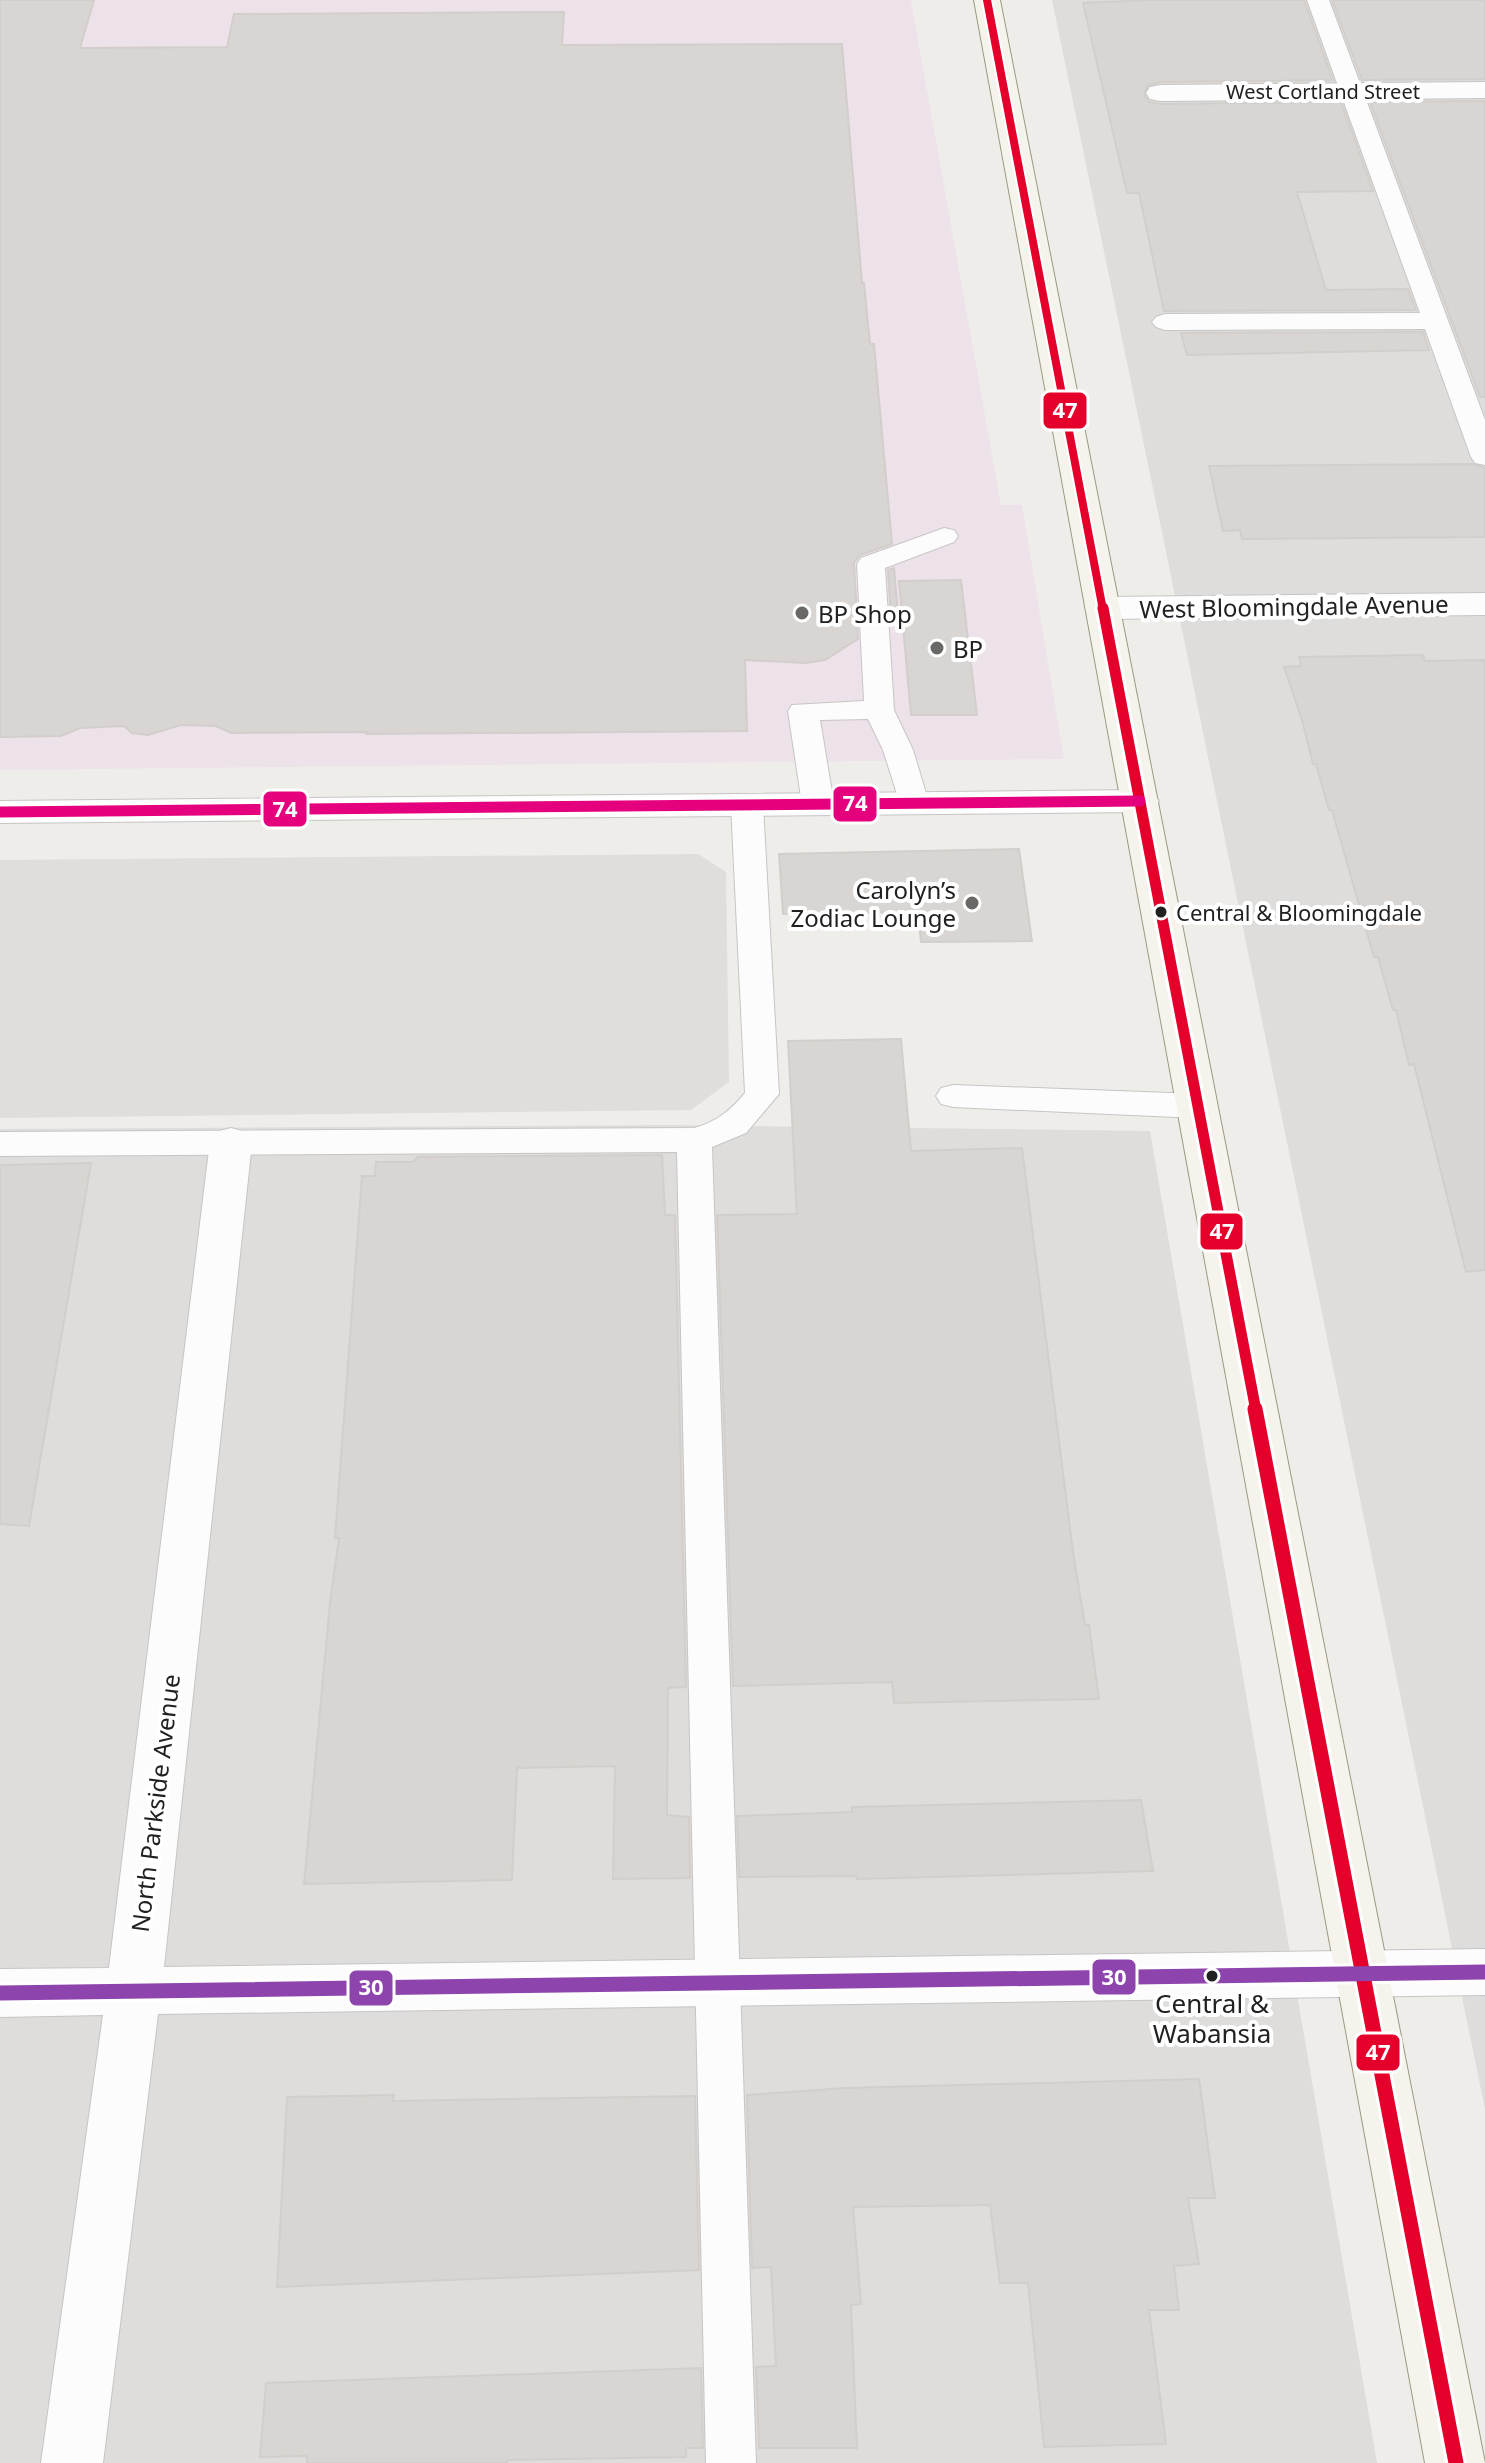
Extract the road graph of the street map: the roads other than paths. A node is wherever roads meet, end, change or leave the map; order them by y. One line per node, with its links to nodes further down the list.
1 (987, 0): 11 (street)
2 (1318, 0): 4 (lane)
3 (1485, 90): 4 (street, West Cortland Street)
4 (1352, 91): 5 (street, West Cortland Street); 6 (lane)
5 (1160, 93)
6 (1435, 321): 7 (lane); 8 (lane)
7 (1165, 322)
8 (1485, 457)
9 (944, 536): 12 (lane)
10 (1485, 604): 11 (street, West Bloomingdale Avenue)
11 (1103, 608): 13 (street)
12 (879, 710): 14 (lane); 15 (lane)
13 (1140, 801): 14 (street); 19 (street)
14 (913, 803): 15 (street)
15 (818, 804): 16 (street)
16 (747, 805): 17 (street); 20 (lane)
17 (0, 812)
18 (953, 1096): 19 (lane)
19 (1198, 1106): 24 (street)
20 (694, 1140): 21 (lane); 25 (lane)
21 (231, 1142): 22 (lane); 26 (street, North Parkside Avenue)
22 (0, 1144)
23 (1485, 1972): 24 (street)
24 (1365, 1974): 25 (street); 30 (street)
25 (718, 1982): 26 (street); 29 (lane)
26 (134, 1990): 27 (street); 28 (street, North Parkside Avenue)
27 (0, 1993)
28 (72, 2463)
29 (731, 2463)
30 (1456, 2463)

